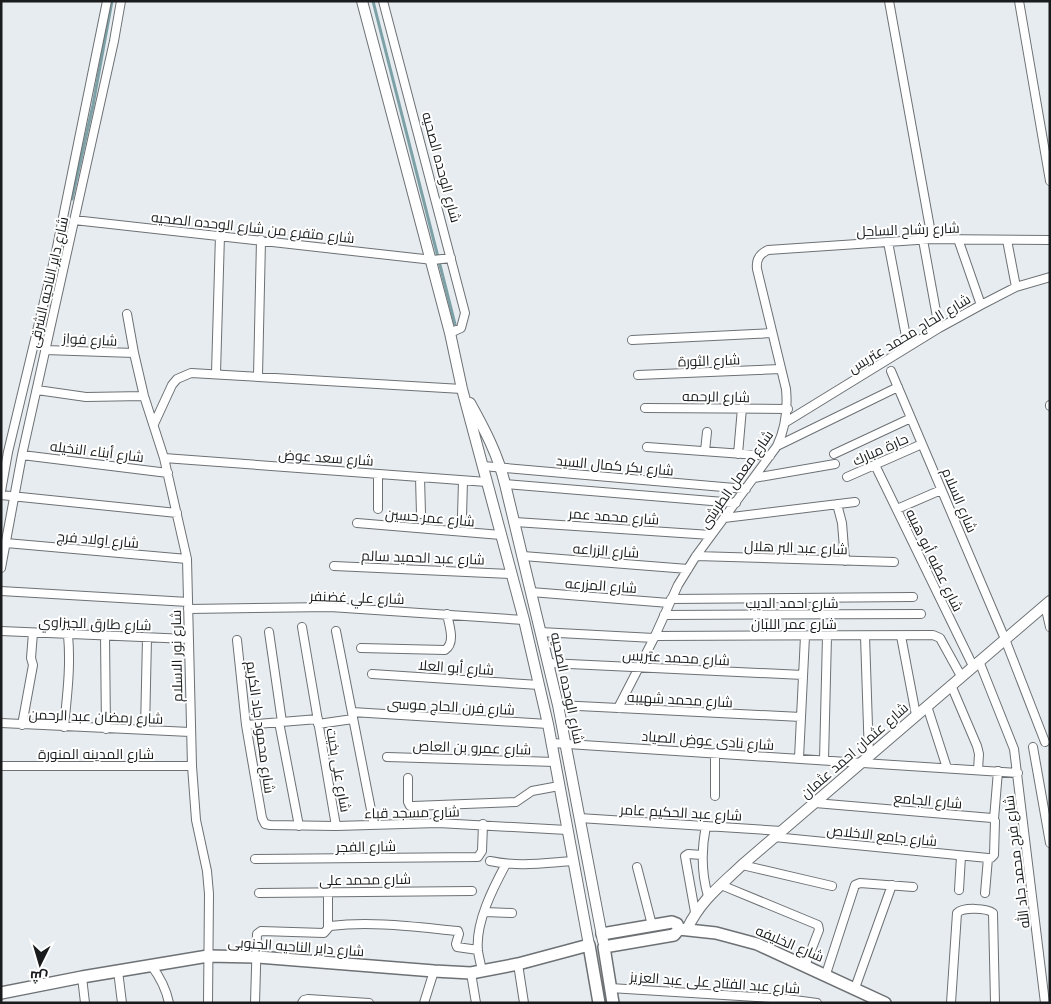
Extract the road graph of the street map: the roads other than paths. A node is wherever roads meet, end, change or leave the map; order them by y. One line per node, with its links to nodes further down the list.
1 (107, 1): 50 (street, شارع داير الناحيه الشرقى)
2 (120, 1): 8 (street, شارع داير الناحيه الشرقى)
3 (362, 1): 18 (street, شارع الوحده الصحيه)
4 (382, 1): 17 (street, شارع الوحده الصحيه)
5 (890, 1): 10 (street)
6 (1018, 1): 7 (street)
7 (1050, 181)
8 (74, 220): 9 (street, شارع متفرع من شارع الوحده الصحيه); 28 (street, شارع داير الناحيه الشرقى)
9 (220, 235): 12 (street, شارع متفرع من شارع الوحده الصحيه); 32 (street)
10 (928, 239): 11 (street, شارع رشاح الساحل); 15 (street, شارع رشاح الساحل); 23 (street)
11 (958, 239): 13 (street, شارع رشاح الساحل); 21 (street)
12 (261, 240): 18 (street, شارع متفرع من شارع الوحده الصحيه); 34 (street)
13 (1007, 240): 14 (street, شارع رشاح الساحل); 20 (street)
14 (1050, 240)
15 (888, 242): 16 (street, شارع رشاح الساحل); 27 (street)
16 (768, 250): 25 (street, شارع معمل الطرشى)
17 (451, 258): 18 (street, شارع متفرع من شارع الوحده الصحيه); 24 (street, شارع الوحده الصحيه)
18 (435, 260): 24 (street, شارع الوحده الصحيه)
19 (1050, 277): 20 (street, شارع الحاج محمد عتريس)
20 (1016, 288): 21 (street, شارع الحاج محمد عتريس)
21 (981, 305): 23 (street, شارع الحاج محمد عتريس)
22 (127, 314): 29 (street, شارع نور الاسلام)
23 (939, 328): 27 (street, شارع الحاج محمد عتريس)
24 (450, 333): 36 (street, شارع الوحده الصحيه)
25 (772, 334): 26 (street); 30 (street, شارع معمل الطرشى)
26 (632, 340)
27 (908, 347): 43 (street, شارع الحاج محمد عتريس)
28 (45, 350): 29 (street, شارع فواز); 37 (street, شارع داير الناحيه الشرقى)
29 (134, 353): 38 (street, شارع نور الاسلام)
30 (781, 369): 33 (street, شارع الثورة); 41 (street, شارع معمل الطرشى)
31 (891, 371): 35 (street, شارع السلام)
32 (216, 373): 34 (street); 44 (street)
33 (638, 375)
34 (258, 376): 36 (street)
35 (898, 387): 42 (street, شارع السلام); 47 (street)
36 (462, 389): 58 (street, شارع الوحده الصحيه); 59 (street, شارع الوحده الصحيه)
37 (37, 390): 38 (street); 53 (street, شارع داير الناحيه الشرقى)
38 (144, 396): 44 (street, شارع نور الاسلام)
39 (645, 408): 40 (street, شارع الرحمه)
40 (742, 408): 41 (street, شارع الرحمه); 51 (street)
41 (788, 409): 43 (street, شارع معمل الطرشى)
42 (911, 418): 46 (street, شارع السلام); 52 (street)
43 (786, 422): 47 (street, شارع معمل الطرشى)
44 (154, 424): 55 (street, شارع نور الاسلام)
45 (707, 432): 49 (street)
46 (922, 444): 57 (street, حارة مبارك); 69 (street, شارع السلام)
47 (777, 446): 54 (street, شارع معمل الطرشى)
48 (648, 447): 49 (street)
49 (705, 451): 51 (street)
50 (5, 452): 70 (street, شارع داير الناحيه الشرقى)
51 (738, 454): 54 (street)
52 (834, 454)
53 (22, 455): 60 (street, شارع أبناء النخيله); 72 (street, شارع داير الناحيه الشرقى)
54 (770, 456): 64 (street, شارع معمل الطرشى)
55 (164, 458): 60 (street, شارع نور الاسلام); 61 (street, شارع سعد عوض)
56 (835, 464): 64 (street)
57 (875, 464): 63 (street, حارة مبارك); 77 (street, شارع عطيه أبو هيبه)
58 (483, 466): 59 (street, شارع بكر كمال السيد); 66 (street, شارع الوحده الصحيه)
59 (501, 467): 67 (street, شارع الوحده الصحيه); 68 (street, شارع بكر كمال السيد)
60 (168, 473): 78 (street, شارع نور الاسلام)
61 (378, 474): 62 (street, شارع سعد عوض); 76 (street)
62 (420, 477): 65 (street, شارع سعد عوض); 79 (street)
63 (847, 477)
64 (754, 478): 68 (street, شارع معمل الطرشى)
65 (463, 481): 66 (street, شارع سعد عوض); 80 (street)
66 (487, 482): 84 (street, شارع الوحده الصحيه)
67 (505, 484): 74 (street); 82 (street, شارع الوحده الصحيه)
68 (746, 489): 74 (street, شارع معمل الطرشى)
69 (942, 490): 77 (street); 124 (street, شارع السلام)
70 (1, 491)
71 (1, 495): 72 (street)
72 (14, 497): 78 (street); 86 (street, شارع داير الناحيه الشرقى)
73 (855, 502): 75 (street)
74 (736, 503): 81 (street, شارع معمل الطرشى)
75 (837, 504): 81 (street); 90 (street)
76 (378, 509)
77 (897, 509): 128 (street, شارع عطيه أبو هيبه)
78 (177, 513): 89 (street, شارع نور الاسلام)
79 (421, 514)
80 (462, 516)
81 (724, 518): 85 (street, شارع معمل الطرشى)
82 (514, 522): 85 (street, شارع محمد عمر); 87 (street, شارع الوحده الصحيه)
83 (357, 523): 84 (street, شارع عمر حسين)
84 (501, 535): 95 (street, شارع الوحده الصحيه)
85 (711, 535): 88 (street, شارع معمل الطرشى)
86 (6, 544): 89 (street, شارع اولاد فرج); 92 (street, شارع داير الناحيه الشرقى)
87 (523, 556): 94 (street, شارع الزراعه); 97 (street, شارع الوحده الصحيه)
88 (696, 556): 90 (street, شارع عبد البر هلال); 94 (street, شارع معمل الطرشى)
89 (187, 559): 102 (street, شارع نور الاسلام)
90 (845, 561): 91 (street, شارع عبد البر هلال)
91 (894, 562)
92 (2, 563)
93 (334, 566): 95 (street, شارع عبد الحميد سالم)
94 (688, 569): 99 (street, شارع معمل الطرشى)
95 (511, 574): 103 (street, شارع الوحده الصحيه)
96 (1, 591): 102 (street, شارع علي غضنفر)
97 (532, 592): 99 (street, شارع المزرعه); 101 (street, شارع الوحده الصحيه)
98 (913, 597): 99 (street, شارع المزرعه)
99 (670, 601): 106 (street, شارع معمل الطرشى)
100 (1048, 603): 109 (street); 124 (street, شارع عثمان احمد عثمان)
101 (534, 605): 103 (street); 113 (street, شارع الوحده الصحيه)
102 (188, 606): 104 (street, شارع علي غضنفر); 123 (street, شارع نور الاسلام)
103 (520, 608): 107 (street, شارع الوحده الصحيه)
104 (447, 614): 107 (street, شارع علي غضنفر); 126 (street)
105 (921, 614): 106 (street, شارع احمد الديب)
106 (664, 615): 121 (street, شارع معمل الطرشى)
107 (524, 620): 133 (street, شارع الوحده الصحيه)
108 (302, 627): 143 (street, شارع على بخيت)
109 (1050, 627)
110 (1, 631): 114 (street, شارع طارق الجيزاوي)
111 (336, 631): 139 (street)
112 (269, 632): 142 (street)
113 (540, 632): 121 (street, شارع عمر اللبان); 127 (street, شارع الوحده الصحيه)
114 (33, 633): 115 (street, شارع طارق الجيزاوي); 146 (street)
115 (68, 635): 116 (street, شارع طارق الجيزاوي); 148 (street)
116 (105, 636): 122 (street, شارع طارق الجيزاوي); 149 (street)
117 (805, 636): 118 (street, شارع عمر اللبان); 121 (street, شارع عمر اللبان); 131 (street)
118 (827, 636): 119 (street, شارع عمر اللبان); 159 (street)
119 (865, 636): 120 (street, شارع عمر اللبان); 160 (street)
120 (901, 636): 132 (street, شارع عمر اللبان); 138 (street)
121 (654, 637): 129 (street, شارع معمل الطرشى)
122 (147, 638): 123 (street, شارع طارق الجيزاوي); 150 (street)
123 (188, 639): 151 (street, شارع نور الاسلام)
124 (1005, 639): 128 (street, شارع عثمان احمد عثمان); 152 (street, شارع السلام)
125 (237, 640): 147 (street, شارع محمود جاد الكريم)
126 (361, 648)
127 (548, 663): 129 (street, شارع محمد عتريس); 135 (street, شارع الوحده الصحيه)
128 (976, 664): 132 (street, شارع عثمان احمد عثمان); 141 (street, شارع عطيه أبو هيبه)
129 (639, 668): 131 (street, شارع محمد عتريس); 137 (street, شارع معمل الطرشى)
130 (372, 674): 133 (street, شارع أبو العلا)
131 (803, 675): 140 (street)
132 (961, 676): 134 (street, شارع عثمان احمد عثمان)
133 (539, 685): 145 (street, شارع الوحده الصحيه)
134 (951, 685): 136 (street, شارع عثمان احمد عثمان); 165 (street)
135 (558, 705): 137 (street, شارع محمد شهيبه); 154 (street, شارع الوحده الصحيه)
136 (927, 706): 138 (street, شارع عثمان احمد عثمان); 164 (street)
137 (618, 708): 140 (street, شارع محمد شهيبه)
138 (916, 715): 160 (street, شارع عثمان احمد عثمان)
139 (352, 716): 143 (street, شارع فرن الحاج موسى); 145 (street, شارع فرن الحاج موسى); 176 (street)
140 (801, 717): 158 (street)
141 (1003, 721): 167 (street, شارع فرح محمد جاد الله)
142 (281, 722): 143 (street, شارع فرن الحاج موسى); 147 (street, شارع فرن الحاج موسى); 177 (street)
143 (318, 722): 178 (street, شارع على بخيت)
144 (1, 723): 146 (street, شارع رمضان عبد الرحمن)
145 (548, 724): 153 (street, شارع الوحده الصحيه)
146 (22, 725): 148 (street, شارع رمضان عبد الرحمن)
147 (246, 725): 172 (street, شارع محمود جاد الكريم)
148 (64, 727): 149 (street, شارع رمضان عبد الرحمن)
149 (106, 728): 150 (street, شارع رمضان عبد الرحمن)
150 (145, 730): 151 (street, شارع رمضان عبد الرحمن)
151 (190, 732): 163 (street, شارع نور الاسلام)
152 (1045, 742)
153 (552, 743): 154 (street, شارع نادى عوض الصياد); 161 (street, شارع الوحده الصحيه)
154 (565, 744): 156 (street, شارع نادى عوض الصياد); 173 (street, شارع الوحده الصحيه)
155 (1033, 746): 182 (street)
156 (715, 753): 158 (street, شارع نادى عوض الصياد); 170 (street)
157 (387, 758): 161 (street, شارع عمرو بن العاص)
158 (799, 758): 159 (street, شارع نادى عوض الصياد)
159 (824, 760): 160 (street, شارع نادى عوض الصياد)
160 (866, 760): 164 (street, شارع نادى عوض الصياد); 171 (street, شارع عثمان احمد عثمان)
161 (555, 762): 169 (street, شارع الوحده الصحيه)
162 (1, 766): 163 (street, شارع المدينه المنورة)
163 (192, 766): 212 (street, شارع نور الاسلام)
164 (947, 768): 165 (street, شارع نادى عوض الصياد)
165 (978, 770): 166 (street, شارع نادى عوض الصياد)
166 (998, 771): 167 (street, شارع نادى عوض الصياد); 174 (street)
167 (1018, 772): 241 (street, شارع فرح محمد جاد الله)
168 (408, 778): 169 (street)
169 (559, 786): 180 (street, شارع الوحده الصحيه)
170 (715, 796)
171 (815, 803): 174 (street, شارع الجامع); 181 (street, شارع عثمان احمد عثمان)
172 (262, 818): 177 (street, شارع مسجد قباء)
173 (579, 818): 179 (street, شارع عبد الحكيم عامر); 208 (street, شارع الوحده الصحيه)
174 (994, 819): 185 (street)
175 (483, 824): 176 (street, شارع مسجد قباء); 180 (street, شارع مسجد قباء); 186 (street, شارع الفجر)
176 (374, 825): 178 (street, شارع مسجد قباء)
177 (299, 826): 178 (street, شارع مسجد قباء)
178 (336, 826)
179 (706, 826): 181 (street, شارع عبد الحكيم عامر); 183 (street)
180 (567, 830): 188 (street, شارع الوحده الصحيه)
181 (778, 834): 184 (street, شارع جامع الاخلاص); 190 (street, شارع عثمان احمد عثمان)
182 (1050, 843)
183 (702, 855): 201 (street); 203 (street)
184 (962, 856): 185 (street, شارع جامع الاخلاص); 196 (street)
185 (988, 858): 200 (street)
186 (255, 859)
187 (490, 861): 189 (street)
188 (573, 861): 189 (street); 209 (street, شارع الوحده الصحيه)
189 (506, 864): 202 (street)
190 (742, 865): 192 (street, شارع عثمان احمد عثمان); 194 (street)
191 (637, 867): 205 (street)
192 (721, 885): 201 (street, شارع عثمان احمد عثمان); 216 (street)
193 (892, 885): 195 (street); 220 (street); 223 (street)
194 (832, 886)
195 (913, 887)
196 (959, 890)
197 (472, 891): 198 (street, شارع محمد على)
198 (328, 892): 199 (street, شارع محمد على); 206 (street)
199 (259, 893)
200 (985, 893)
201 (708, 896): 203 (street, شارع عثمان احمد عثمان)
202 (484, 912): 204 (street); 211 (street)
203 (695, 912): 207 (street, شارع عثمان احمد عثمان)
204 (512, 913)
205 (652, 925): 207 (main road, شارع الخليفه); 208 (main road, شارع الخليفه)
206 (328, 927): 211 (street); 213 (street)
207 (683, 929): 210 (main road); 216 (main road, شارع الخليفه)
208 (602, 934): 210 (street, شارع الوحده الصحيه)
209 (589, 945): 214 (main road, شارع داير الناحيه الجنوبى); 226 (main road, شارع الوحده الصحيه)
210 (604, 947): 222 (main road, شارع الوحده الصحيه)
211 (478, 950): 219 (street)
212 (208, 956): 213 (main road, شارع داير الناحيه الجنوبى); 215 (main road, شارع داير الناحيه الجنوبى); 230 (street, شارع نور الاسلام)
213 (258, 957): 218 (main road, شارع داير الناحيه الجنوبى); 231 (street)
214 (518, 964): 219 (main road, شارع داير الناحيه الجنوبى); 236 (street)
215 (151, 965): 217 (main road, شارع داير الناحيه الجنوبى); 229 (street)
216 (806, 966): 220 (main road, شارع الخليفه)
217 (118, 971): 221 (main road, شارع داير الناحيه الجنوبى); 228 (street)
218 (434, 971): 219 (main road, شارع داير الناحيه الجنوبى); 234 (street)
219 (477, 972): 235 (street)
220 (826, 974): 223 (main road, شارع الخليفه)
221 (82, 977): 224 (main road, شارع داير الناحيه الجنوبى); 227 (street)
222 (610, 988): 226 (main road, شارع الوحده الصحيه); 237 (street, شارع عبد الفتاح على عبد العزيز)
223 (855, 988): 225 (main road, شارع الخليفه)
224 (1, 993)
225 (870, 999): 238 (main road, شارع الخليفه)
226 (607, 1002)
227 (85, 1003)
228 (122, 1003)
229 (169, 1003)
230 (208, 1003)
231 (255, 1003)
232 (302, 1003): 233 (street)
233 (369, 1003)
234 (424, 1003)
235 (476, 1003)
236 (524, 1003)
237 (817, 1003)
238 (885, 1003)
239 (951, 1003): 240 (street)
240 (995, 1003)
241 (1045, 1003)

